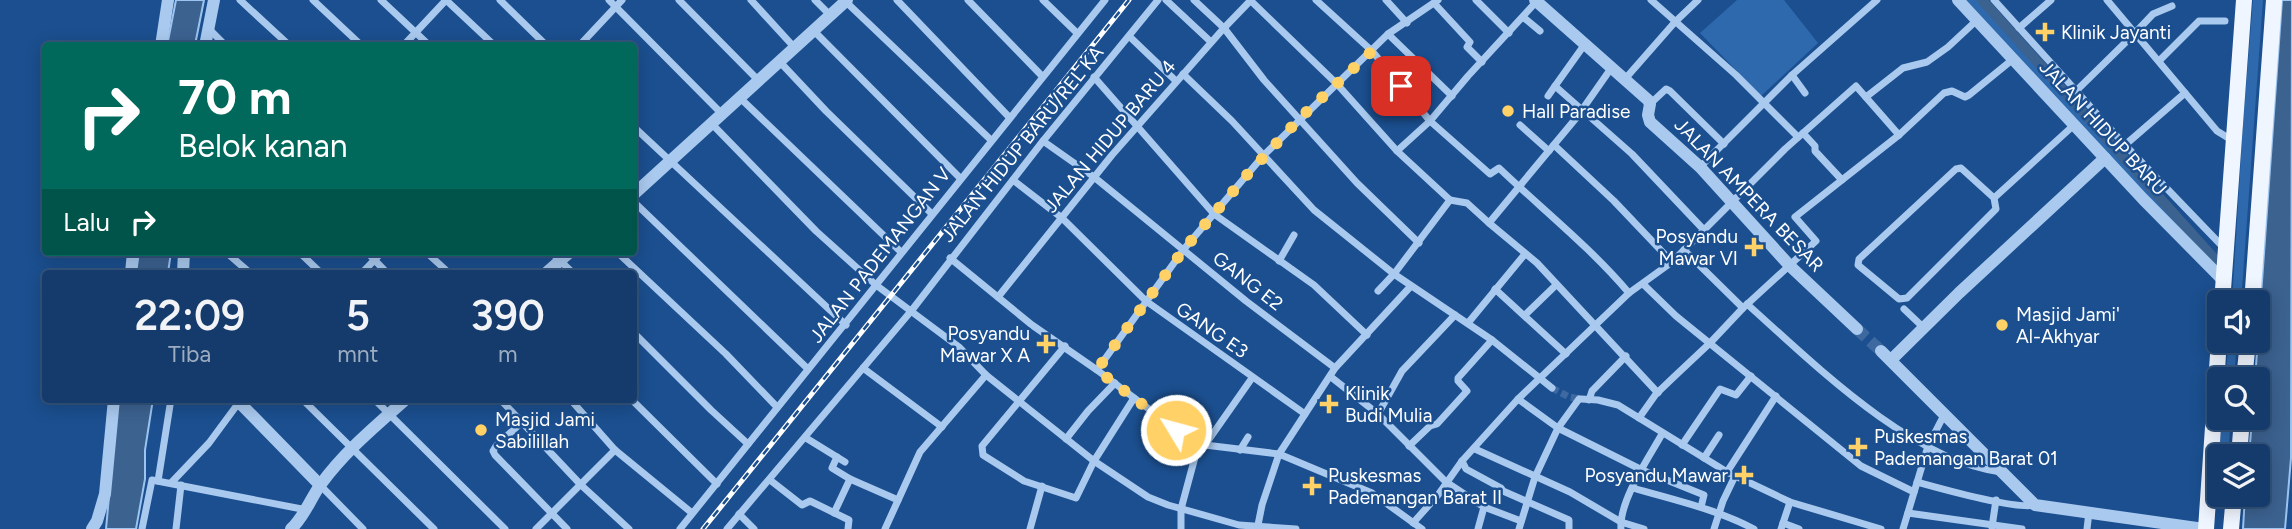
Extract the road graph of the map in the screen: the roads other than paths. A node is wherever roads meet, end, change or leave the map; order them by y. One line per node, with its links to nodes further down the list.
1 (168, 0): 55 (street)
2 (214, 0): 44 (street)
3 (240, 0): 58 (street)
4 (313, 0): 59 (street)
5 (381, 0): 49 (street)
6 (446, 0): 49 (street); 62 (street)
7 (499, 0): 63 (street)
8 (609, 0): 37 (street)
9 (622, 0): 37 (street)
10 (679, 0): 81 (street)
11 (751, 0): 69 (street)
12 (815, 0): 38 (street)
13 (897, 0): 96 (street)
14 (968, 0): 78 (street)
15 (1043, 0): 50 (street)
16 (1105, 0): 50 (street, JALAN PADEMANGAN V)
17 (1158, 0): 54 (street, JALAN HIDUP BARU/REL KA)
18 (1166, 0): 65 (street)
19 (1194, 0): 45 (street)
20 (1251, 0): 45 (street, JALAN HIDUP BARU 4); 83 (street)
21 (1315, 0): 70 (street)
22 (1386, 0): 43 (street)
23 (1476, 0): 51 (street)
24 (1651, 0): 42 (street)
25 (1698, 0): 42 (street)
26 (1877, 0): 77 (street)
27 (1958, 0): 40 (street, JALAN HIDUP BARU)
28 (1994, 0): 46 (street)
29 (2051, 0): 46 (street)
30 (2107, 0): 53 (street)
31 (2244, 0): 67 (main road)
32 (2274, 0): 68 (main road)
33 (846, 1): 38 (street); 106 (street)
34 (1536, 1): 39 (street); 66 (street, JALAN AMPERA BESAR)
35 (1436, 2): 43 (street); 74 (street)
36 (2172, 6): 53 (street)
37 (616, 7): 64 (street); 95 (street)
38 (830, 15): 47 (street)
39 (1523, 17): 48 (street); 51 (street)
40 (1977, 20): 71 (street, JALAN HIDUP BARU); 91 (street)
41 (2225, 21): 73 (street)
42 (1675, 22): 80 (street); 92 (street)
43 (1408, 23): 52 (street)
44 (208, 27): 56 (street); 57 (street)
45 (1224, 27): 65 (street, JALAN HIDUP BARU 4); 97 (street)
46 (2019, 28): 85 (street)
47 (813, 30): 69 (street); 118 (street)
48 (1540, 31)
49 (416, 32): 60 (street); 61 (street)
50 (1077, 33): 78 (street, JALAN PADEMANGAN V)
51 (1509, 33): 74 (street)
52 (1388, 34): 70 (street); 88 (street)
53 (2132, 35): 73 (street); 85 (street)
54 (1130, 37): 79 (street, JALAN HIDUP BARU/REL KA); 82 (street)
55 (162, 42)
56 (206, 42)
57 (222, 42)
58 (286, 42)
59 (358, 42)
60 (407, 42)
61 (426, 42)
62 (491, 42)
63 (543, 42)
64 (583, 42)
65 (1211, 42): 76 (street, JALAN HIDUP BARU 4)
66 (1585, 44): 75 (street, JALAN AMPERA BESAR); 84 (street)
67 (2241, 45): 68 (main road); 108 (main road)
68 (2270, 46): 165 (main road)
69 (794, 47): 72 (street)
70 (1372, 51): 83 (street); 98 (street)
71 (2012, 60): 101 (street, JALAN HIDUP BARU); 105 (street)
72 (779, 61): 81 (street); 127 (street)
73 (2159, 61): 87 (street)
74 (1482, 62): 88 (street)
75 (1612, 67): 80 (street, JALAN AMPERA BESAR); 94 (street)
76 (1183, 74): 82 (street, JALAN HIDUP BARU 4); 113 (street)
77 (1792, 75): 86 (street); 92 (street)
78 (1042, 76): 96 (street, JALAN PADEMANGAN V)
79 (1094, 77): 102 (street); 107 (street, JALAN HIDUP BARU/REL KA)
80 (1625, 79): 93 (street, JALAN AMPERA BESAR)
81 (758, 80): 90 (street)
82 (1176, 81): 102 (street, JALAN HIDUP BARU 4)
83 (1337, 85): 97 (street); 112 (street)
84 (1555, 86): 89 (street); 94 (street)
85 (2076, 91): 110 (street)
86 (1805, 93)
87 (2185, 93): 108 (street); 110 (street)
88 (1452, 96): 98 (street)
89 (1548, 96)
90 (739, 97): 95 (street); 137 (street)
91 (1866, 97): 104 (street); 105 (street)
92 (1763, 103): 104 (street); 109 (street)
93 (1650, 104): 109 (street); 116 (street, JALAN AMPERA BESAR)
94 (1583, 109): 111 (street); 131 (street)
95 (721, 113): 99 (street)
96 (1009, 117): 106 (street, JALAN PADEMANGAN V)
97 (1299, 119): 113 (street); 133 (street)
98 (1430, 121): 112 (street); 121 (street)
99 (711, 122): 115 (street); 160 (street)
100 (1520, 125): 111 (street)
101 (2074, 125): 114 (street, JALAN HIDUP BARU); 123 (street)
102 (1137, 127): 117 (street, JALAN HIDUP BARU 4); 128 (street)
103 (637, 130): 115 (street)
104 (1801, 135): 120 (street); 125 (street)
105 (1899, 135): 120 (street)
106 (991, 141): 118 (street, JALAN PADEMANGAN V)
107 (1043, 141): 117 (street, GANG E2); 119 (street, JALAN HIDUP BARU/REL KA)
108 (2235, 142): 136 (main road)
109 (1724, 144): 116 (street)
110 (2125, 145): 136 (street)
111 (1551, 148): 121 (street); 149 (street)
112 (1397, 151): 124 (street)
113 (1263, 156): 128 (street); 157 (street)
114 (2105, 158): 158 (street, JALAN HIDUP BARU); 178 (street)
115 (670, 161): 122 (street); 176 (street)
116 (1700, 167): 125 (street, JALAN AMPERA BESAR)
117 (1094, 177): 129 (street, JALAN HIDUP BARU 4); 134 (street, GANG E2)
118 (960, 178): 127 (street, JALAN PADEMANGAN V)
119 (1013, 180): 129 (street, GANG E3); 146 (street, JALAN HIDUP BARU/REL KA)
120 (1842, 180): 150 (street)
121 (1519, 187): 130 (street); 167 (street)
122 (637, 191)
123 (1994, 198): 123 (street)
124 (1450, 200): 130 (street); 133 (street)
125 (1732, 201): 131 (street); 150 (street, JALAN AMPERA BESAR)
126 (637, 205): 190 (street)
127 (932, 214): 137 (street, JALAN PADEMANGAN V)
128 (1214, 214): 134 (street); 148 (street)
129 (1062, 218): 168 (street, JALAN HIDUP BARU 4); 169 (street, GANG E3)
130 (1489, 223): 138 (street)
131 (1704, 230): 135 (street)
132 (1294, 235): 148 (street)
133 (1419, 243): 157 (street)
134 (1184, 249): 169 (street); 189 (street, GANG E2)
135 (1684, 250): 149 (street); 170 (street)
136 (2226, 250): 158 (main road)
137 (901, 252): 160 (street, JALAN PADEMANGAN V)
138 (1525, 254): 161 (street); 163 (street)
139 (231, 256): 151 (street)
140 (303, 256): 152 (street)
141 (372, 256): 147 (street)
142 (378, 256): 147 (street)
143 (430, 256): 155 (street)
144 (559, 256): 156 (street)
145 (622, 256): 215 (street)
146 (950, 258): 168 (street); 172 (street, JALAN HIDUP BARU/REL KA)
147 (375, 259): 153 (street); 154 (street)
148 (1279, 261): 180 (street)
149 (1672, 262): 159 (street)
150 (1790, 266): 170 (street); 179 (street, JALAN AMPERA BESAR)
151 (247, 270)
152 (318, 270)
153 (365, 270)
154 (384, 270)
155 (446, 270)
156 (548, 270)
157 (1394, 274): 162 (street); 166 (street)
158 (2223, 280): 164 (main road)
159 (1643, 284): 167 (street); 183 (street)
160 (876, 285): 172 (street); 176 (street, JALAN PADEMANGAN V)
161 (1556, 285): 174 (street); 177 (street)
162 (1411, 286): 173 (street); 180 (street)
163 (1494, 289): 174 (street); 175 (street)
164 (2223, 290)
165 (2253, 290)
166 (1378, 291)
167 (1629, 293): 177 (street)
168 (999, 297): 184 (street)
169 (1146, 301): 191 (street); 195 (street, GANG E3)
170 (1745, 306): 183 (street); 233 (street)
171 (1904, 309): 178 (street)
172 (912, 310): 188 (street, JALAN HIDUP BARU/REL KA); 192 (street)
173 (1455, 315): 175 (street); 217 (street)
174 (1525, 315): 186 (street)
175 (1468, 323): 182 (street)
176 (845, 325): 190 (street, JALAN PADEMANGAN V)
177 (1595, 326): 186 (street); 187 (street)
178 (1924, 328): 219 (street)
179 (1857, 329)
180 (1367, 335): 189 (street)
181 (637, 336): 229 (street)
182 (1492, 340): 196 (street); 232 (street)
183 (1710, 344): 193 (street); 199 (street)
184 (1065, 346): 191 (street); 203 (street)
185 (2218, 353): 315 (main road)
186 (1566, 354): 196 (street)
187 (1626, 356): 199 (street); 202 (street)
188 (863, 368): 222 (street); 227 (street, JALAN HIDUP BARU/REL KA)
189 (1335, 368): 194 (street)
190 (808, 369): 215 (street, JALAN PADEMANGAN V)
191 (1097, 370): 197 (street)
192 (986, 375): 203 (street); 222 (street)
193 (1751, 376): 200 (street); 230 (street)
194 (1331, 377): 216 (street); 217 (street)
195 (1252, 378): 216 (street, GANG E3); 231 (street)
196 (1539, 379): 198 (street); 204 (street)
197 (1115, 383): 201 (street); 228 (street)
198 (1552, 388)
199 (1658, 393): 220 (street)
200 (1776, 396): 245 (street); 261 (street)
201 (1134, 398): 231 (street); 241 (street)
202 (1583, 399): 220 (street); 223 (street)
203 (1018, 400): 228 (street); 259 (street)
204 (1518, 400): 223 (street); 235 (street)
205 (114, 403): 287 (street)
206 (170, 403): 251 (street)
207 (237, 403): 254 (street)
208 (242, 403): 257 (street)
209 (306, 403): 234 (street)
210 (378, 403): 218 (street)
211 (402, 403): 218 (street)
212 (504, 403): 221 (street)
213 (574, 403): 236 (street)
214 (635, 403): 255 (street)
215 (778, 407): 229 (street, JALAN PADEMANGAN V)
216 (1305, 414): 238 (street)
217 (1378, 414): 232 (street)
218 (389, 415): 234 (street); 292 (street)
219 (1944, 415): 233 (street); 246 (street)
220 (1639, 418): 224 (street)
221 (521, 423): 258 (street); 272 (street)
222 (942, 427): 262 (street)
223 (1558, 428): 244 (street); 248 (street)
224 (1662, 434): 230 (street); 244 (street)
225 (1718, 435): 240 (street)
226 (1248, 437): 237 (street)
227 (806, 438): 239 (street); 249 (street, JALAN HIDUP BARU/REL KA)
228 (1066, 439): 241 (street)
229 (748, 444): 255 (street, JALAN PADEMANGAN V)
230 (1682, 445): 240 (street)
231 (1201, 446): 237 (street); 270 (street)
232 (1409, 446): 252 (street)
233 (1928, 446): 246 (street); 253 (street)
234 (351, 449): 257 (street); 291 (street)
235 (1475, 449): 242 (street); 248 (street)
236 (615, 450): 258 (street); 274 (street)
237 (1240, 450): 238 (street)
238 (1279, 454): 279 (street); 282 (street)
239 (837, 457): 243 (street); 250 (street)
240 (1704, 458): 245 (street)
241 (1094, 461): 259 (street); 270 (street)
242 (1462, 461): 252 (street); 264 (street)
243 (845, 462)
244 (1642, 470): 260 (street); 268 (street)
245 (1727, 472): 247 (street)
246 (2002, 472): 266 (street)
247 (1735, 476): 265 (street); 276 (street)
248 (1535, 477): 264 (street); 281 (street)
249 (770, 480): 275 (street); 278 (street, JALAN HIDUP BARU/REL KA)
250 (850, 480): 262 (street); 275 (street)
251 (155, 481): 254 (street); 288 (street)
252 (1446, 482): 267 (street); 279 (street)
253 (1917, 482): 261 (street); 263 (street)
254 (170, 484): 256 (street)
255 (717, 484): 274 (street, JALAN PADEMANGAN V)
256 (181, 485): 271 (street); 289 (street)
257 (320, 485): 271 (street); 290 (street)
258 (581, 485): 272 (street); 295 (street)
259 (1042, 486): 301 (street)
260 (1633, 488): 268 (street); 281 (street)
261 (1914, 492): 277 (street)
262 (898, 500): 300 (street)
263 (1996, 500): 266 (street); 285 (street)
264 (1526, 502): 280 (street); 306 (street)
265 (1790, 502): 283 (street); 284 (street)
266 (2035, 505): 273 (street)
267 (1484, 507): 280 (street); 305 (street)
268 (1701, 507): 276 (street)
269 (2233, 507): 316 (main road)
270 (1181, 509): 282 (street); 302 (street)
271 (307, 510): 286 (street)
272 (551, 512): 293 (street); 294 (street)
273 (2090, 512): 314 (street); 315 (street)
274 (692, 513): 296 (street, JALAN PADEMANGAN V)
275 (834, 513): 299 (street)
276 (1718, 513): 308 (street); 309 (street)
277 (1908, 513): 285 (street); 312 (street)
278 (739, 514): 297 (street, JALAN HIDUP BARU/REL KA); 298 (street)
279 (1413, 523): 304 (street)
280 (1520, 525)
281 (1621, 525): 307 (street)
282 (1258, 526): 303 (street)
283 (1782, 526): 310 (street)
284 (1869, 527): 311 (street)
285 (1992, 527): 313 (street)
286 (294, 528)
287 (92, 529)
288 (142, 529)
289 (176, 529)
290 (363, 529)
291 (434, 529)
292 (505, 529)
293 (536, 529)
294 (567, 529)
295 (629, 529)
296 (680, 529)
297 (727, 529)
298 (754, 529)
299 (848, 529)
300 (885, 529)
301 (1030, 529)
302 (1181, 529)
303 (1296, 529)
304 (1422, 529)
305 (1478, 529)
306 (1569, 529)
307 (1644, 529)
308 (1714, 529)
309 (1754, 529)
310 (1799, 529)
311 (1881, 529)
312 (1903, 529)
313 (2022, 529)
314 (2087, 529)
315 (2205, 529)
316 (2231, 529)

